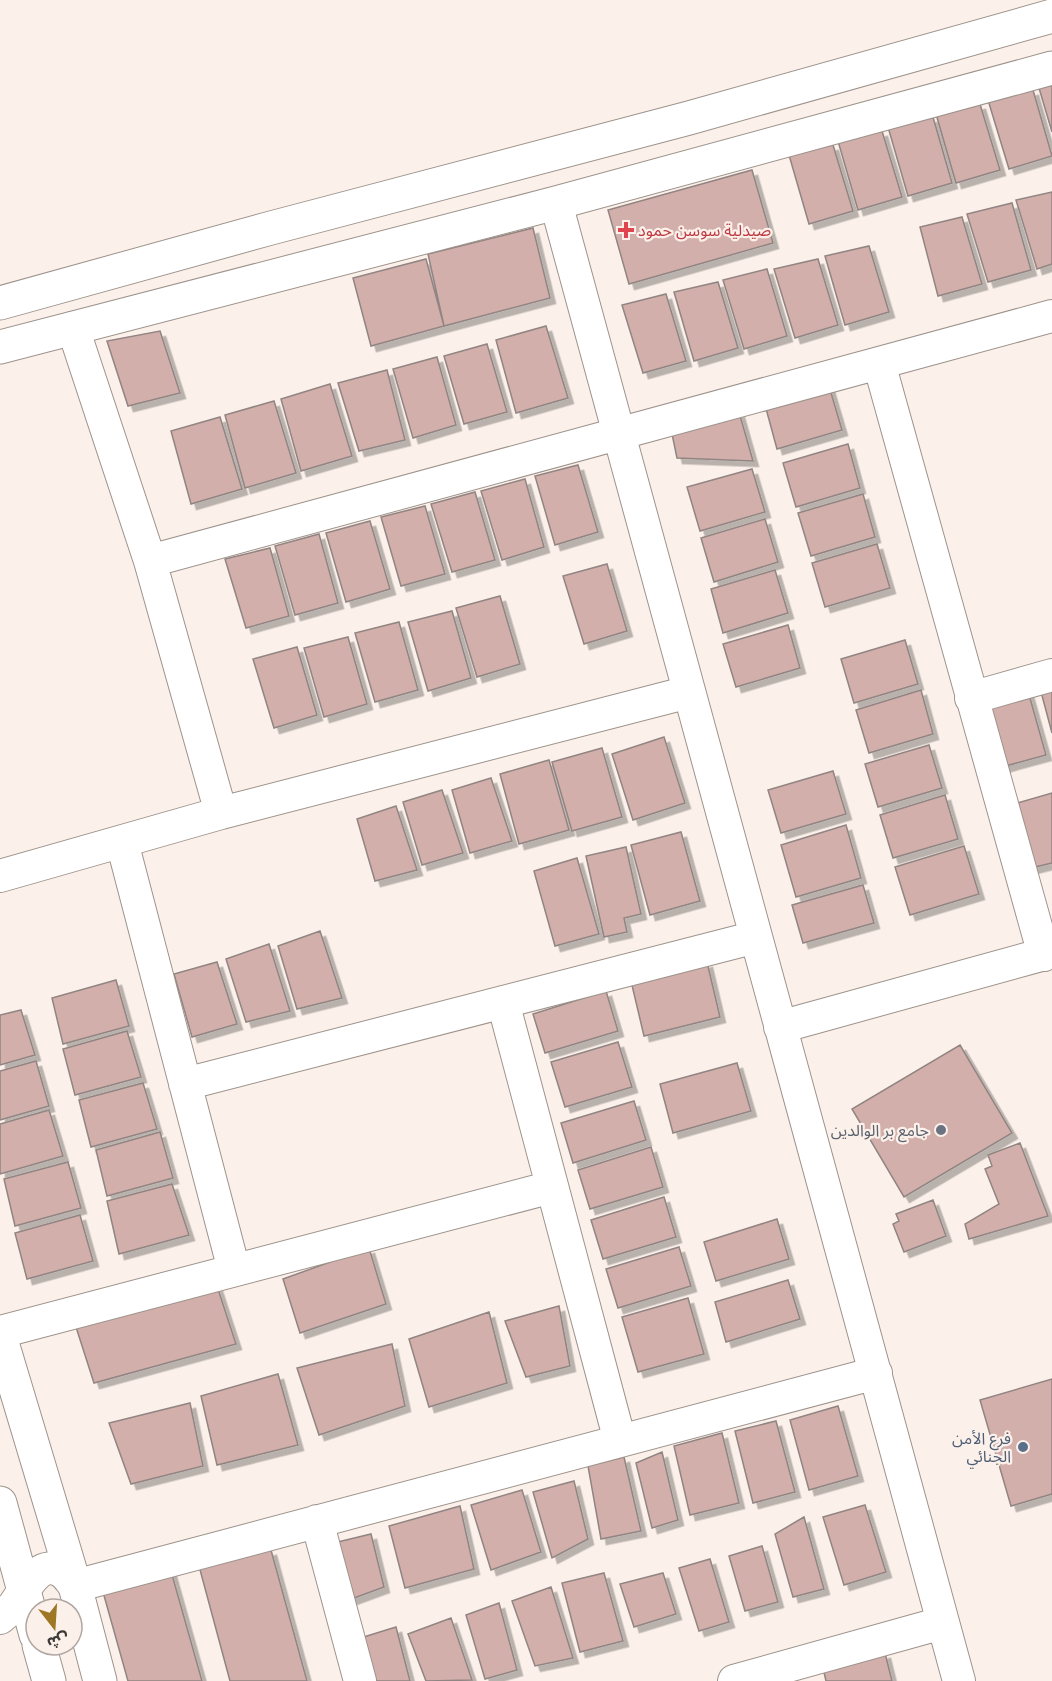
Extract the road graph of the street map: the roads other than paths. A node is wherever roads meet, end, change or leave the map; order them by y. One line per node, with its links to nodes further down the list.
1 (1052, 16): 4 (main road)
2 (1052, 68): 3 (main road)
3 (556, 203): 6 (main road); 9 (street)
4 (0, 303)
5 (1052, 315): 8 (street)
6 (73, 328): 7 (main road); 10 (street)
7 (0, 347)
8 (879, 363): 9 (street); 13 (street)
9 (619, 434): 10 (street); 12 (street)
10 (150, 561): 14 (street)
11 (1052, 675): 13 (street)
12 (689, 692): 14 (street); 17 (street)
13 (971, 698): 18 (street)
14 (221, 813): 15 (street)
15 (122, 842): 16 (street); 21 (street)
16 (0, 876)
17 (756, 937): 19 (street); 20 (street)
18 (1048, 954): 20 (street)
19 (503, 1002): 21 (street); 22 (street)
20 (780, 1027): 25 (street)
21 (185, 1084): 23 (street)
22 (552, 1187): 23 (street); 26 (street)
23 (234, 1270): 24 (street)
24 (0, 1334): 29 (main road)
25 (876, 1373): 26 (street); 33 (street)
26 (620, 1441): 28 (street)
27 (0, 1503): 30 (main road)
28 (316, 1521): 29 (street); 37 (street)
29 (75, 1586): 30 (street); 36 (main road)
30 (24, 1590): 31 (main road); 32 (street)
31 (26, 1597)
32 (0, 1618)
33 (942, 1623): 38 (street); 39 (street)
34 (42, 1657): 35 (main road)
35 (49, 1681)
36 (100, 1681)
37 (360, 1681)
38 (734, 1681)
39 (959, 1681)

